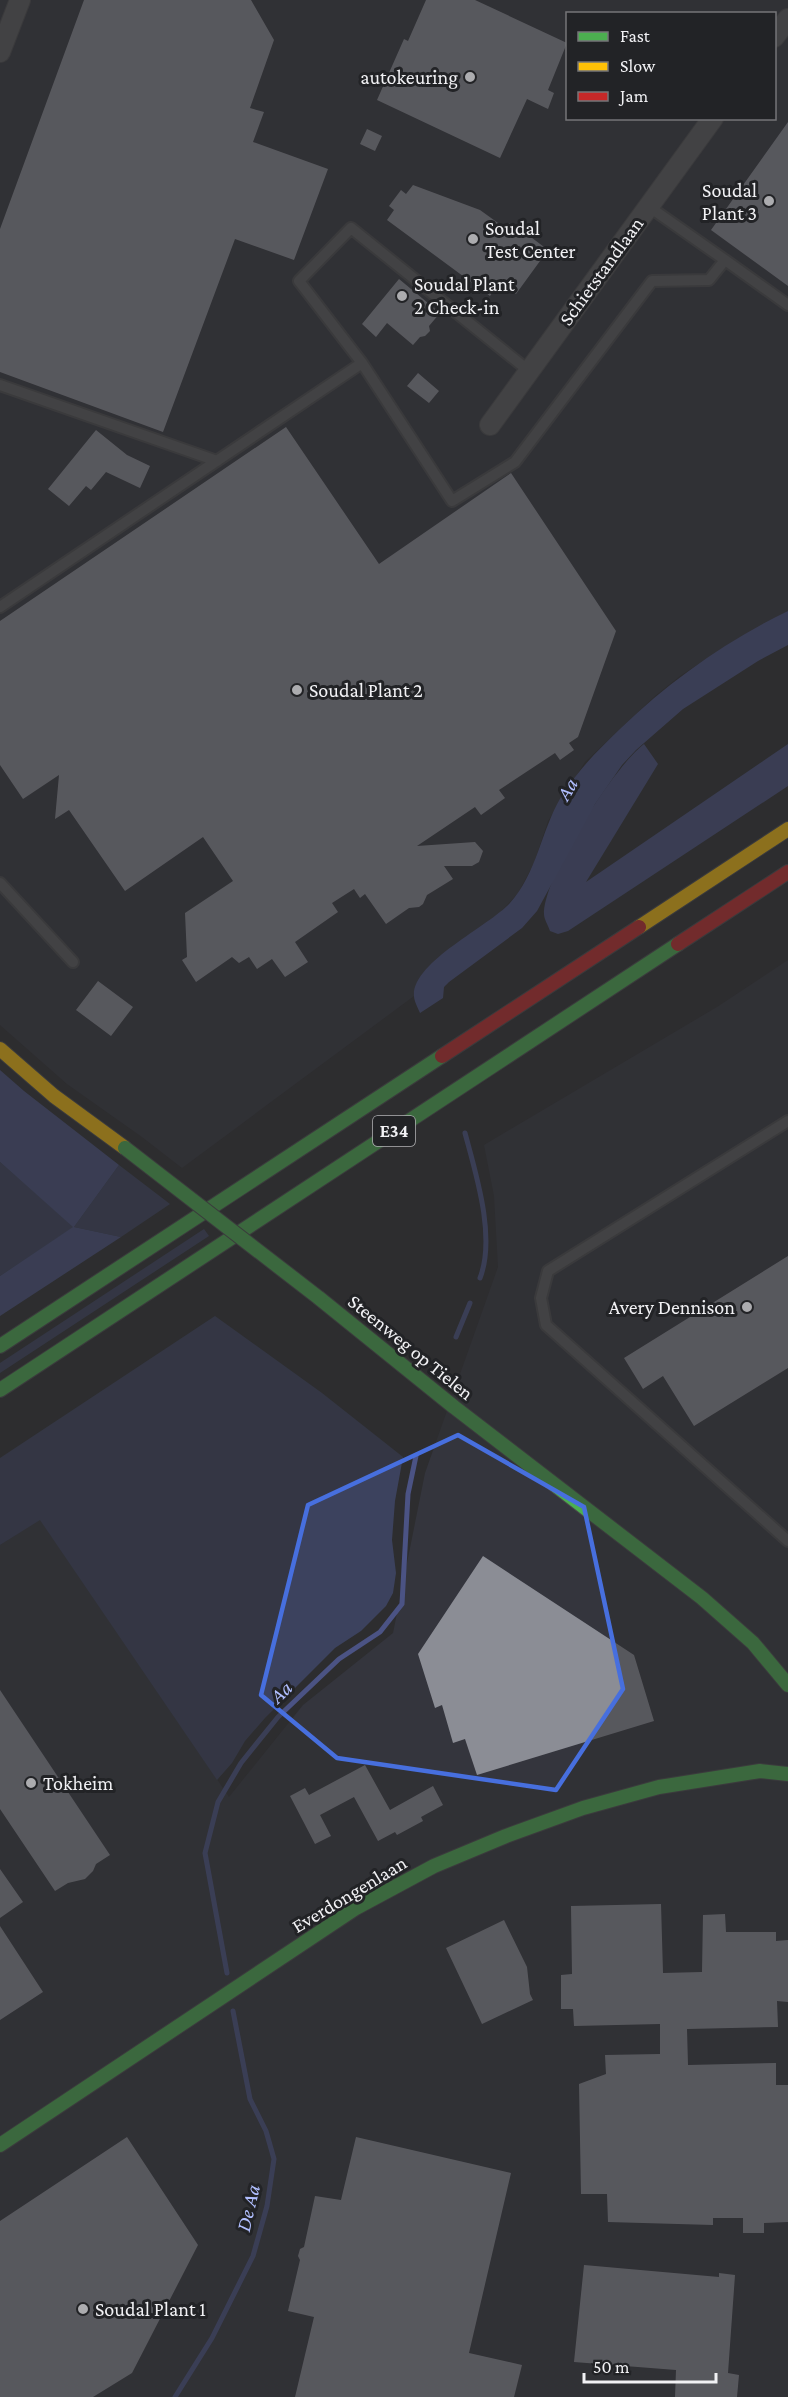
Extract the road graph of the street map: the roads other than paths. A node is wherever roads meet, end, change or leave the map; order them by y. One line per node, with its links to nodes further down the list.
1 (20, 0): 4 (street)
2 (788, 19): 3 (street)
3 (776, 34)
4 (0, 52)
5 (712, 120): 6 (street, Schietstandlaan)
6 (648, 206): 7 (lane); 10 (street, Schietstandlaan)
7 (725, 260): 8 (lane); 9 (lane)
8 (788, 305)
9 (362, 363): 10 (lane); 13 (lane)
10 (529, 371): 12 (street, Schietstandlaan)
11 (0, 386): 13 (lane)
12 (490, 425)
13 (217, 461): 14 (lane)
14 (0, 607)
15 (788, 829): 21 (main road, E34)
16 (788, 872): 22 (main road, E34)
17 (0, 883): 18 (lane)
18 (73, 962)
19 (0, 1049): 24 (main road, Steenweg op Tielen, bridge)
20 (788, 1120): 23 (lane)
21 (0, 1346)
22 (0, 1390)
23 (788, 1541)
24 (788, 1685)
25 (788, 1759): 26 (main road, Everdongenlaan)
26 (760, 1771): 27 (main road, Everdongenlaan); 28 (main road, Everdongenlaan)
27 (788, 1774)
28 (0, 2145)

